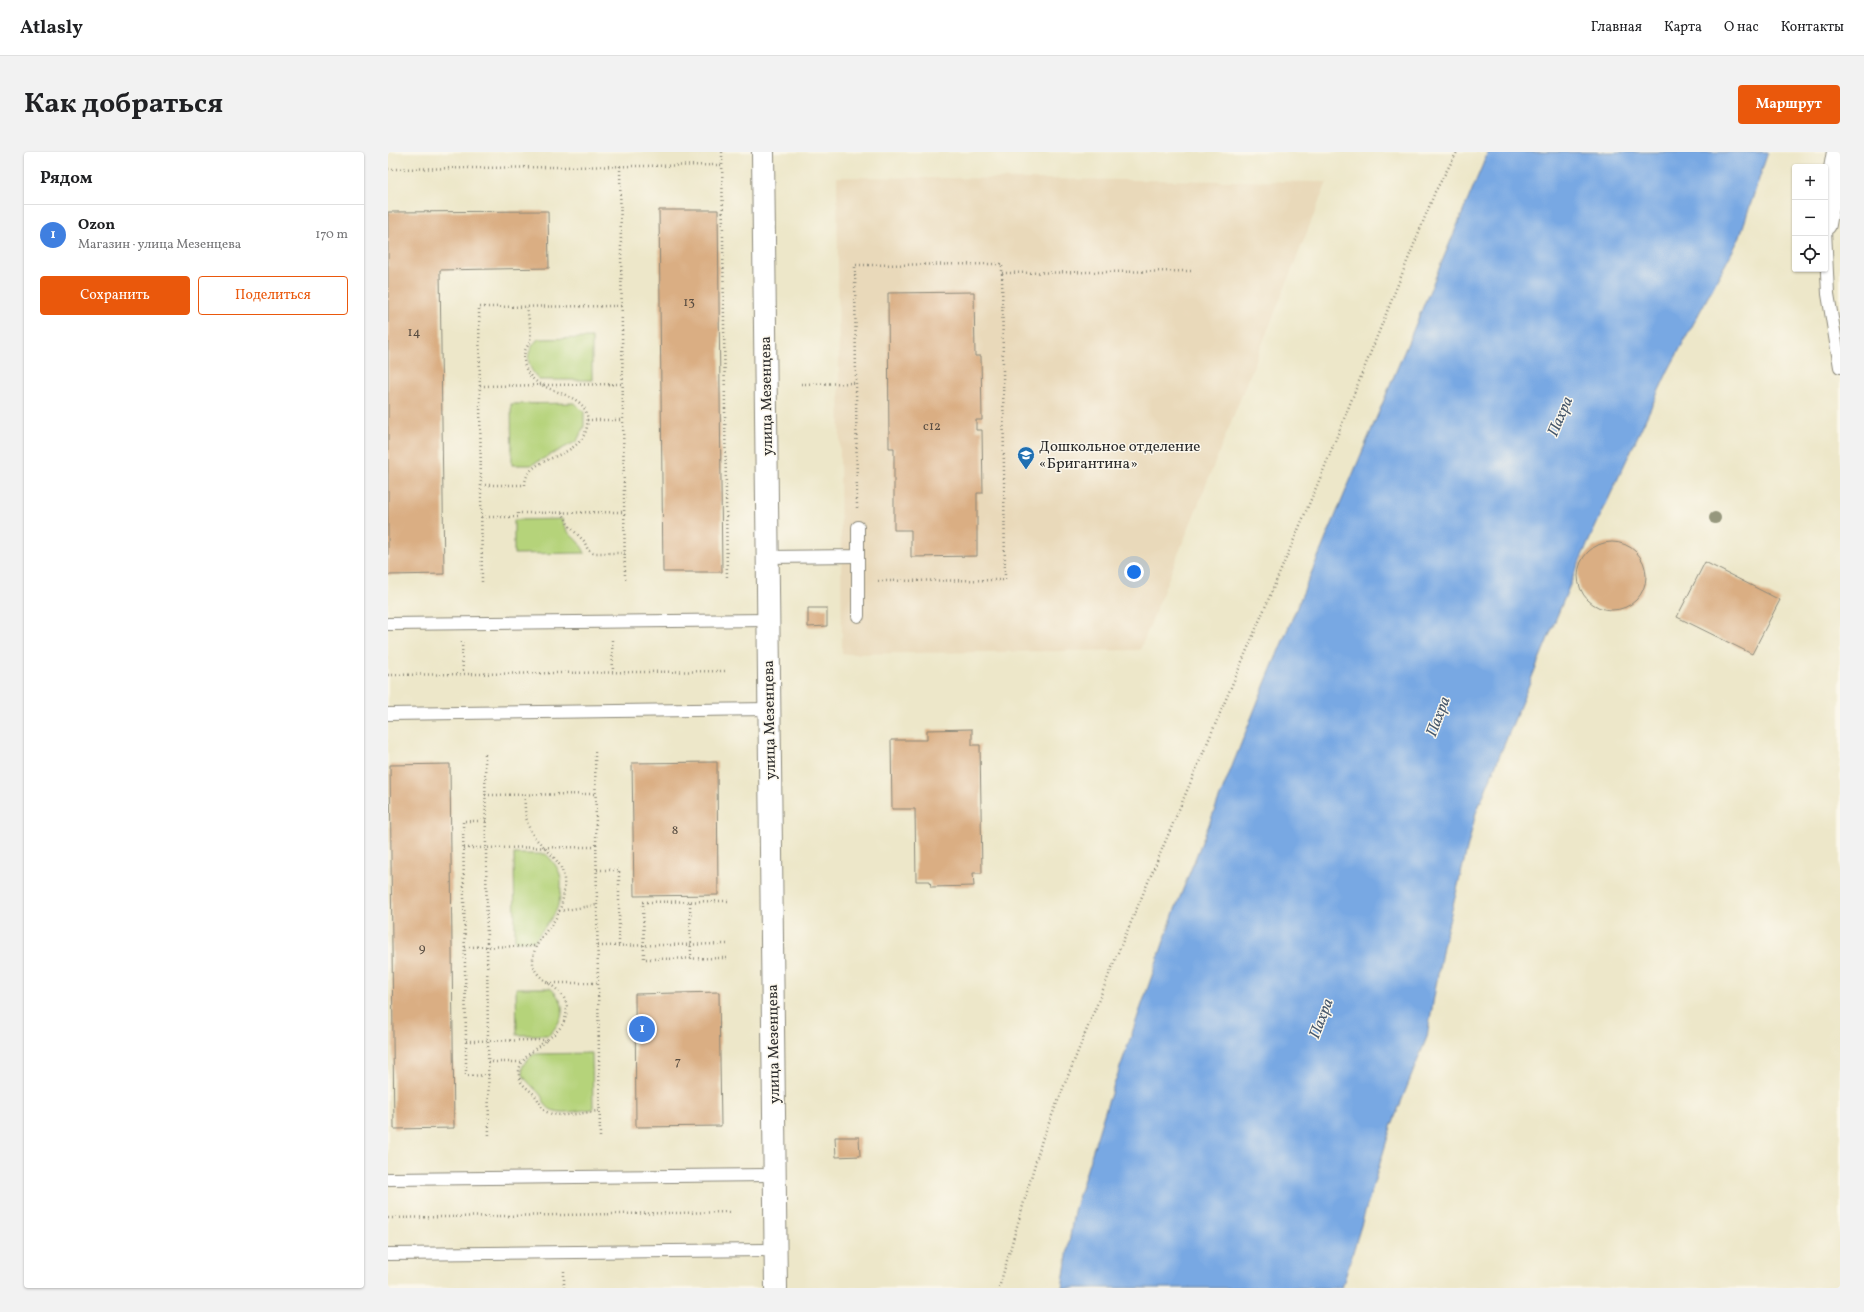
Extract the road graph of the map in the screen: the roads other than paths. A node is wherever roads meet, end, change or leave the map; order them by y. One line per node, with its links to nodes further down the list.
1 (763, 152): 8 (street, улица Мезенцева)
2 (1838, 152): 3 (street)
3 (1828, 207)
4 (1825, 236): 5 (lane)
5 (1840, 367)
6 (858, 527): 7 (lane)
7 (858, 556): 8 (lane); 9 (lane)
8 (767, 557): 10 (street, улица Мезенцева)
9 (858, 616)
10 (768, 620): 11 (lane); 12 (street, улица Мезенцева)
11 (388, 624)
12 (769, 709): 13 (lane); 14 (street, улица Мезенцева)
13 (388, 714)
14 (774, 1175): 15 (lane); 16 (street, улица Мезенцева)
15 (388, 1179)
16 (775, 1250): 17 (lane); 18 (street, улица Мезенцева)
17 (388, 1254)
18 (776, 1288)

